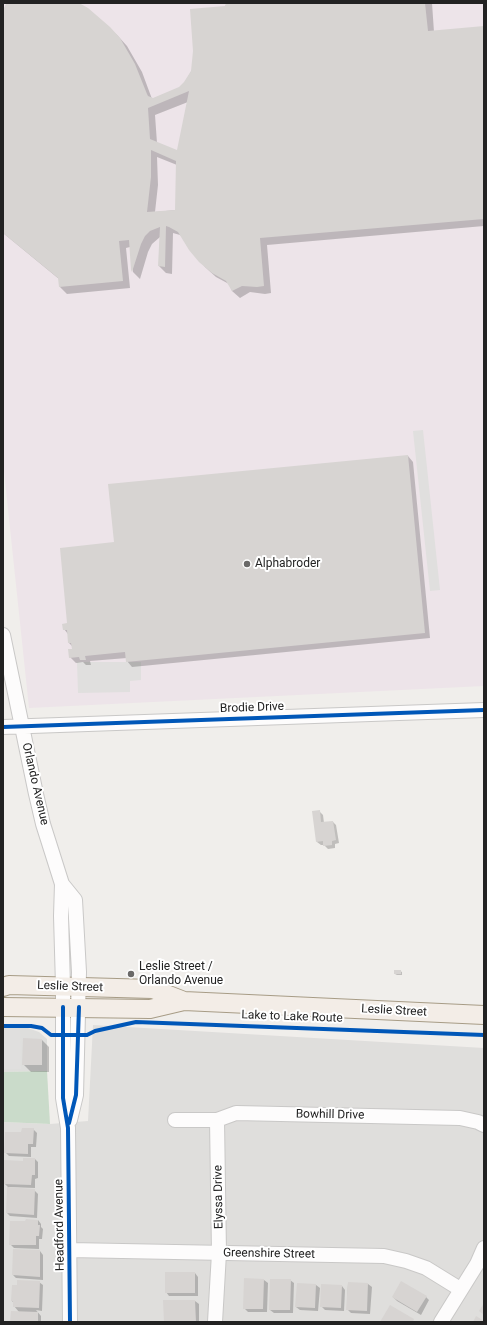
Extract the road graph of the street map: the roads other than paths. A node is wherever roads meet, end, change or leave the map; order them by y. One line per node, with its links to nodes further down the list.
1 (3, 635): 3 (street, Orlando Avenue)
2 (484, 710): 3 (street, Brodie Drive)
3 (22, 726): 4 (street, Brodie Drive); 6 (street, Orlando Avenue)
4 (3, 727)
5 (3, 987): 6 (main road, Leslie Street)
6 (71, 987): 7 (main road, Leslie Street); 9 (street, Orlando Avenue)
7 (184, 1001): 9 (main road, Leslie Street); 10 (main road, Leslie Street)
8 (3, 1006): 9 (main road, Leslie Street)
9 (71, 1007): 15 (street, Headford Avenue)
10 (484, 1015)
11 (175, 1120): 12 (street, Bowhill Drive)
12 (217, 1120): 13 (street, Bowhill Drive); 16 (street, Elyssa Drive)
13 (484, 1125)
14 (484, 1248): 17 (street)
15 (70, 1250): 16 (street, Greenshire Street); 18 (street, Headford Avenue)
16 (219, 1253): 17 (street, Greenshire Street); 19 (street, Elyssa Drive)
17 (460, 1289): 20 (street)
18 (70, 1322)
19 (215, 1322)
20 (441, 1322)

